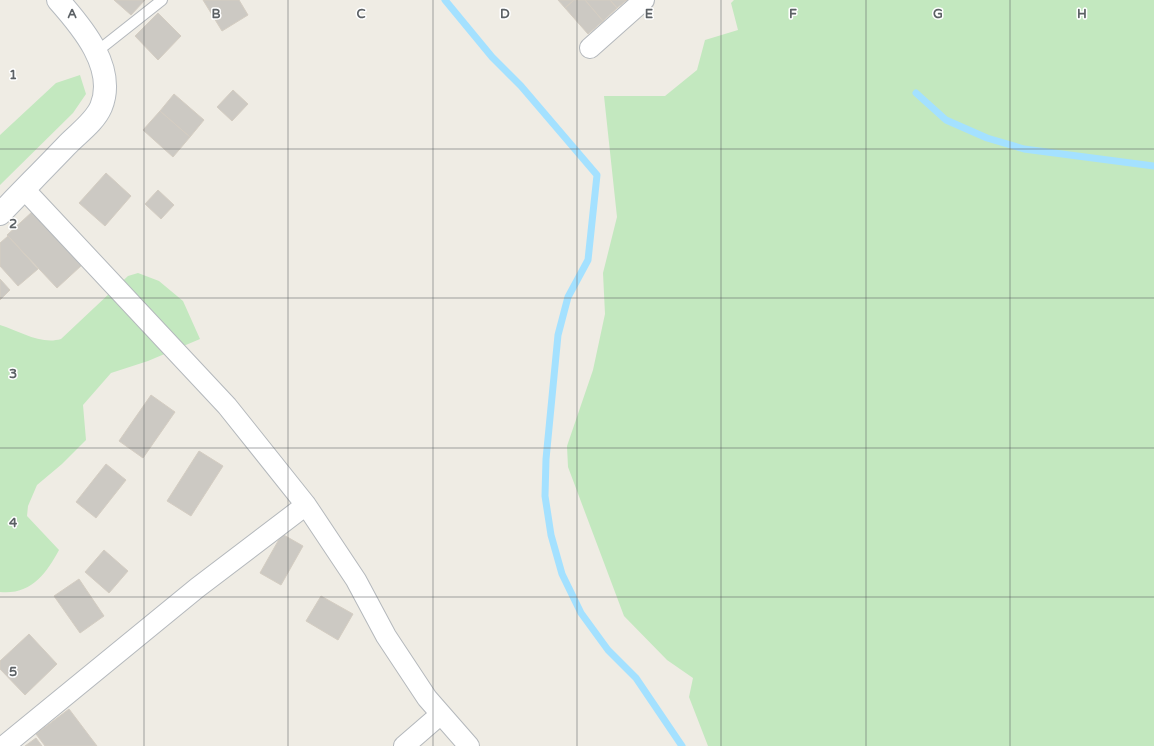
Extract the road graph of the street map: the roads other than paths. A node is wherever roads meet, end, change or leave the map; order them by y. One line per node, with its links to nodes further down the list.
1 (58, 0): 5 (main road)
2 (162, 0): 5 (lane)
3 (644, 0): 4 (street)
4 (590, 48)
5 (95, 53): 6 (main road)
6 (24, 189): 7 (main road); 8 (street)
7 (0, 214)
8 (306, 505): 9 (street); 10 (street)
9 (441, 714): 11 (street); 12 (street)
10 (4, 746)
11 (404, 746)
12 (469, 746)

